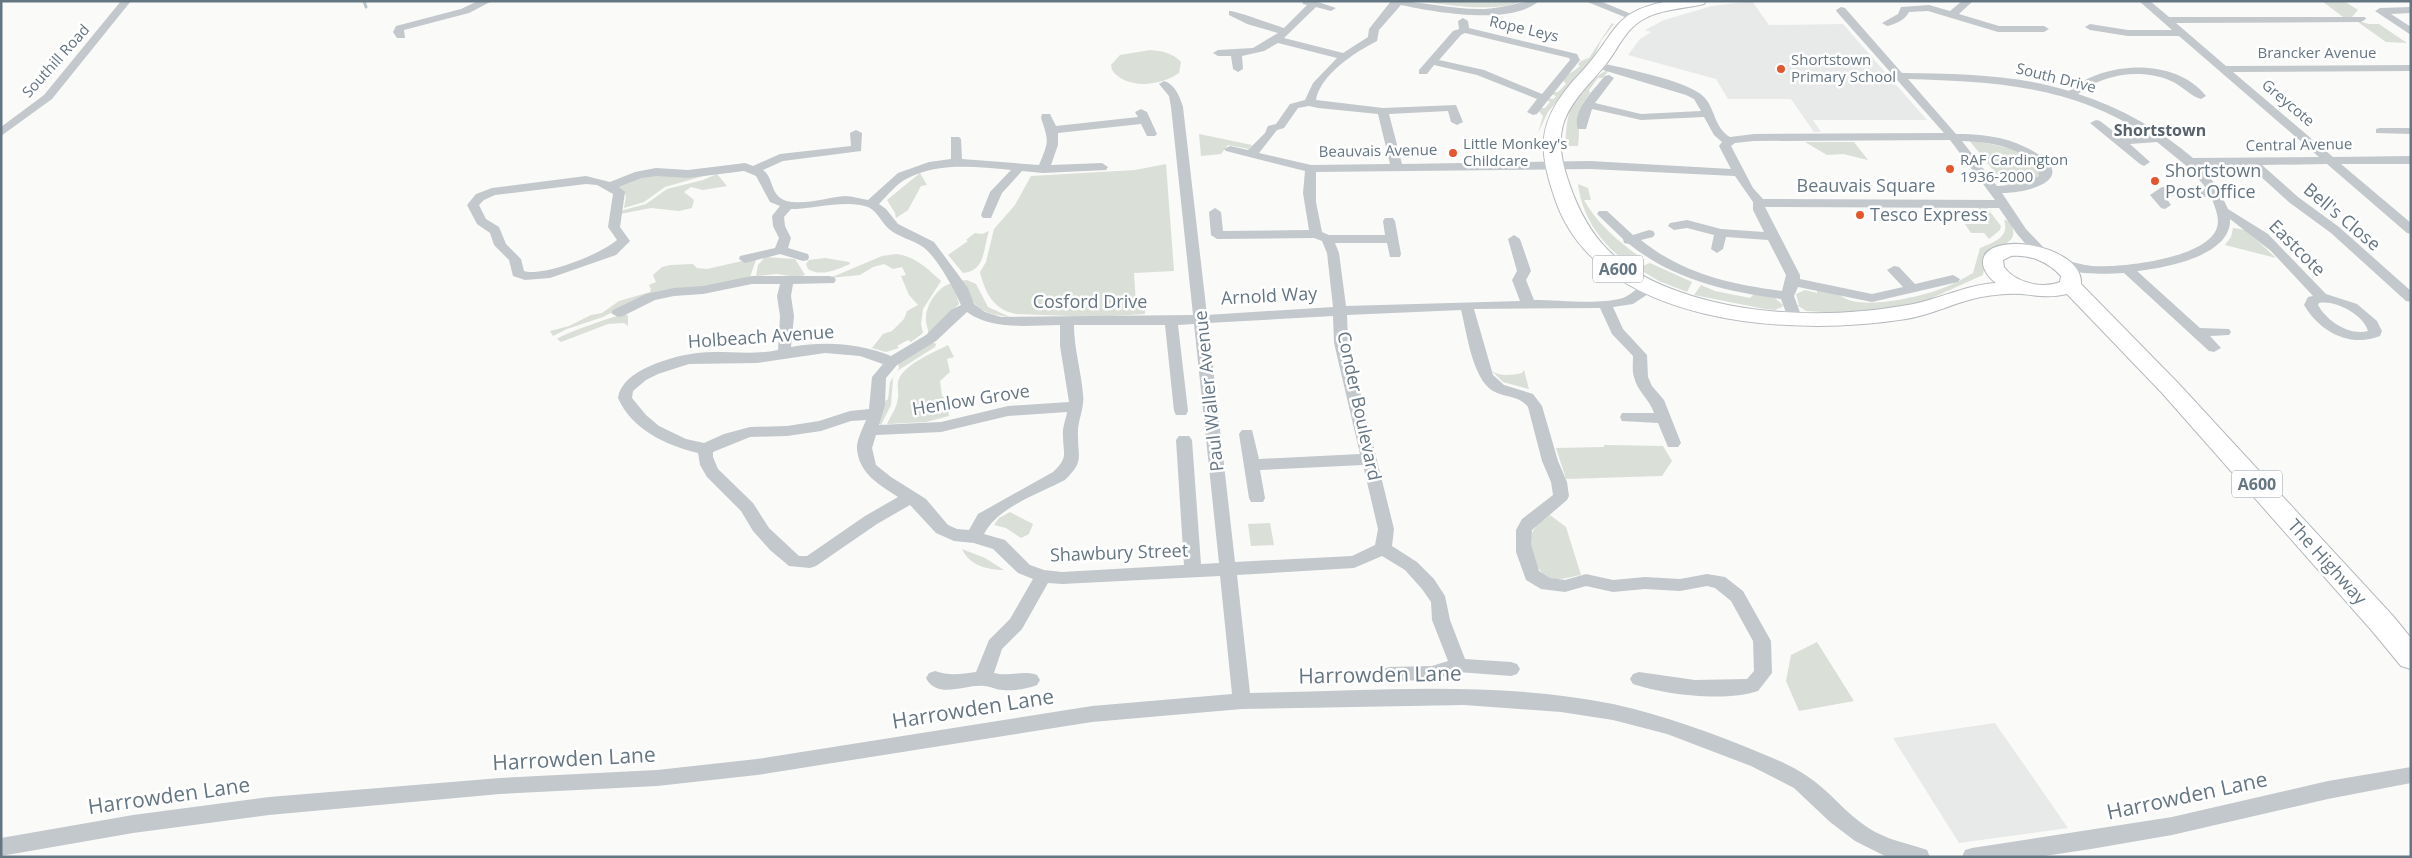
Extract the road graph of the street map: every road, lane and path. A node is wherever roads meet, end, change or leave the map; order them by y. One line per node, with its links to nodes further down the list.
1 (126, 1): 56 (street, Southill Road)
2 (487, 1): 28 (street)
3 (1534, 1): 15 (street)
4 (1590, 1): 18 (street)
5 (1698, 1): 18 (main road, A600)
6 (1968, 1): 16 (street)
7 (2144, 1): 20 (street, Greycote)
8 (1309, 2): 11 (street); 24 (street)
9 (1397, 2): 15 (street); 32 (street)
10 (1893, 4): 12 (street)
11 (1331, 8)
12 (1905, 9): 16 (street); 21 (street)
13 (1841, 10): 39 (street)
14 (2411, 10): 26 (street)
15 (1465, 11): 25 (street)
16 (1951, 14): 23 (street)
17 (1221, 18): 24 (street)
18 (1636, 18): 38 (main road, A600)
19 (2361, 19): 20 (street)
20 (2165, 20): 27 (street, Greycote)
21 (1887, 23)
22 (2090, 27): 27 (street)
23 (2044, 29)
24 (1284, 30): 29 (street)
25 (1464, 30): 33 (street); 43 (street, Rope Leys)
26 (2411, 32)
27 (2180, 33): 36 (street, Greycote)
28 (401, 36)
29 (1275, 39): 31 (street); 32 (street)
30 (1218, 52): 31 (street)
31 (1236, 52): 35 (street)
32 (1345, 57): 44 (street)
33 (1433, 62): 37 (street); 43 (street)
34 (2411, 68): 36 (street, Brancker Avenue)
35 (1238, 69)
36 (2224, 69): 67 (street, Greycote)
37 (1424, 72)
38 (1603, 72): 45 (street); 48 (street); 72 (main road, A600)
39 (1899, 76): 41 (street, South Drive); 59 (street)
40 (1164, 84): 131 (street, Paul Waller Avenue)
41 (2071, 95): 42 (street); 60 (street, South Drive)
42 (2201, 96)
43 (1544, 98): 47 (street)
44 (1310, 102): 46 (street); 65 (street)
45 (1589, 105): 48 (street); 52 (street)
46 (1383, 111): 50 (street); 76 (street)
47 (1533, 112)
48 (1708, 114): 62 (street)
49 (1046, 116): 53 (street)
50 (1458, 122)
51 (2096, 123): 63 (street)
52 (1582, 127)
53 (1052, 130): 58 (street); 77 (street)
54 (2380, 131): 55 (street)
55 (2411, 132)
56 (1, 133)
57 (856, 133): 78 (street)
58 (1151, 134)
59 (1953, 137): 62 (street); 81 (street); 81 (street)
60 (2160, 138): 63 (street); 70 (street, South Drive)
61 (955, 139): 68 (street)
62 (1728, 141): 79 (street)
63 (2120, 142): 69 (street)
64 (1230, 149): 65 (street, Beauvais Avenue)
65 (1251, 154): 75 (street, Beauvais Avenue)
66 (2411, 160): 67 (street, Central Avenue)
67 (2332, 161): 71 (street, Central Avenue); 94 (street, Greycote)
68 (955, 162): 73 (street); 84 (street)
69 (2144, 162)
70 (2188, 162): 71 (street, Central Avenue); 82 (street, South Drive)
71 (2252, 162): 123 (street, Bell's Close)
72 (1553, 165): 76 (street, Beauvais Avenue); 79 (street, Beauvais Avenue); 116 (main road, A600)
73 (1018, 167): 77 (street); 91 (street)
74 (1102, 167): 77 (street)
75 (1311, 168): 76 (street, Beauvais Avenue); 97 (street)
76 (1397, 168)
77 (1043, 169)
78 (754, 170): 80 (street); 86 (street)
79 (1739, 172): 83 (street)
80 (609, 187): 80 (street)
81 (1994, 190): 85 (street)
82 (2215, 194): 87 (street); 88 (street, South Drive)
83 (1759, 202): 85 (street, Beauvais Square); 98 (street)
84 (871, 204): 86 (street); 127 (street)
85 (2004, 204): 102 (street)
86 (788, 205): 103 (street)
87 (2165, 205)
88 (2221, 210): 109 (street); 122 (street, Eastcote)
89 (1214, 212): 97 (street)
90 (1602, 214): 101 (street)
91 (987, 215)
92 (1389, 221): 99 (street)
93 (1674, 226): 95 (street)
94 (2411, 230)
95 (1721, 233): 98 (street); 104 (street)
96 (1648, 234): 101 (street)
97 (1322, 236): 99 (street); 128 (street)
98 (1773, 236): 115 (street)
99 (1392, 239): 105 (street)
100 (1514, 239): 126 (street)
101 (1628, 240): 121 (street)
102 (2019, 240): 107 (main road); 111 (main road)
103 (781, 250): 106 (street); 108 (street)
104 (1717, 250)
105 (1395, 254)
106 (802, 257)
107 (2050, 258): 109 (street); 118 (main road)
108 (745, 259)
109 (2126, 267): 134 (street)
110 (1894, 270): 119 (street)
111 (1994, 270): 117 (main road); 120 (main road, A600)
112 (1954, 279): 119 (street)
113 (788, 280): 114 (street); 129 (street); 137 (street)
114 (830, 280)
115 (1793, 282): 119 (street); 121 (street)
116 (1649, 287): 124 (street, Conder Boulevard); 130 (main road, A600)
117 (2022, 287): 118 (main road, The Highway); 120 (main road, A600)
118 (2060, 288): 157 (main road, The Highway / A600)
119 (1913, 290)
120 (1973, 292): 130 (main road, A600)
121 (1787, 296): 130 (street)
122 (2322, 298)
123 (2411, 298)
124 (1605, 304): 126 (street, Conder Boulevard); 142 (street)
125 (1466, 305): 126 (street, Conder Boulevard); 128 (street, Conder Boulevard); 163 (street)
126 (1529, 305)
127 (974, 310): 133 (street, Cosford Drive); 138 (street, Shawbury Street)
128 (1340, 311): 131 (street, Arnold Way); 148 (street, Conder Boulevard)
129 (618, 313)
130 (1795, 318)
131 (1201, 319): 132 (street, Cosford Drive); 154 (street, Paul Waller Avenue)
132 (1172, 320): 133 (street, Cosford Drive); 140 (street)
133 (1067, 321): 139 (street)
134 (2199, 332): 135 (street); 136 (street)
135 (2224, 332)
136 (2214, 348)
137 (785, 353): 138 (street, Holbeach Avenue); 147 (street, Holbeach Avenue)
138 (892, 362): 143 (street, Shawbury Street)
139 (1076, 406): 143 (street, Henlow Grove); 152 (street)
140 (1181, 411)
141 (1627, 417): 142 (street)
142 (1664, 418): 146 (street)
143 (873, 422): 147 (street, Henlow Grove); 150 (street, Shawbury Street)
144 (1247, 434): 149 (street)
145 (1184, 440): 155 (street)
146 (1672, 443)
147 (706, 449): 150 (street)
148 (1370, 459): 149 (street); 153 (street, Conder Boulevard)
149 (1251, 465): 151 (street)
150 (911, 497): 152 (street, Shawbury Street)
151 (1257, 498)
152 (974, 537): 156 (street, Shawbury Street)
153 (1383, 549): 154 (street, Shawbury Street); 158 (street)
154 (1227, 568): 155 (street, Shawbury Street); 165 (street, Paul Waller Avenue)
155 (1193, 570): 156 (street, Shawbury Street)
156 (1043, 576): 162 (street)
157 (2411, 658)
158 (1458, 665): 159 (street); 160 (street)
159 (1511, 669)
160 (1390, 674)
161 (935, 678): 162 (street)
162 (983, 678): 164 (street)
163 (1639, 679)
164 (1031, 680)
165 (1242, 701): 167 (street, Harrowden Lane); 168 (street, Harrowden Lane)
166 (2411, 776): 169 (street, Harrowden Lane)
167 (1, 847)
168 (1920, 857)
169 (1972, 857)

